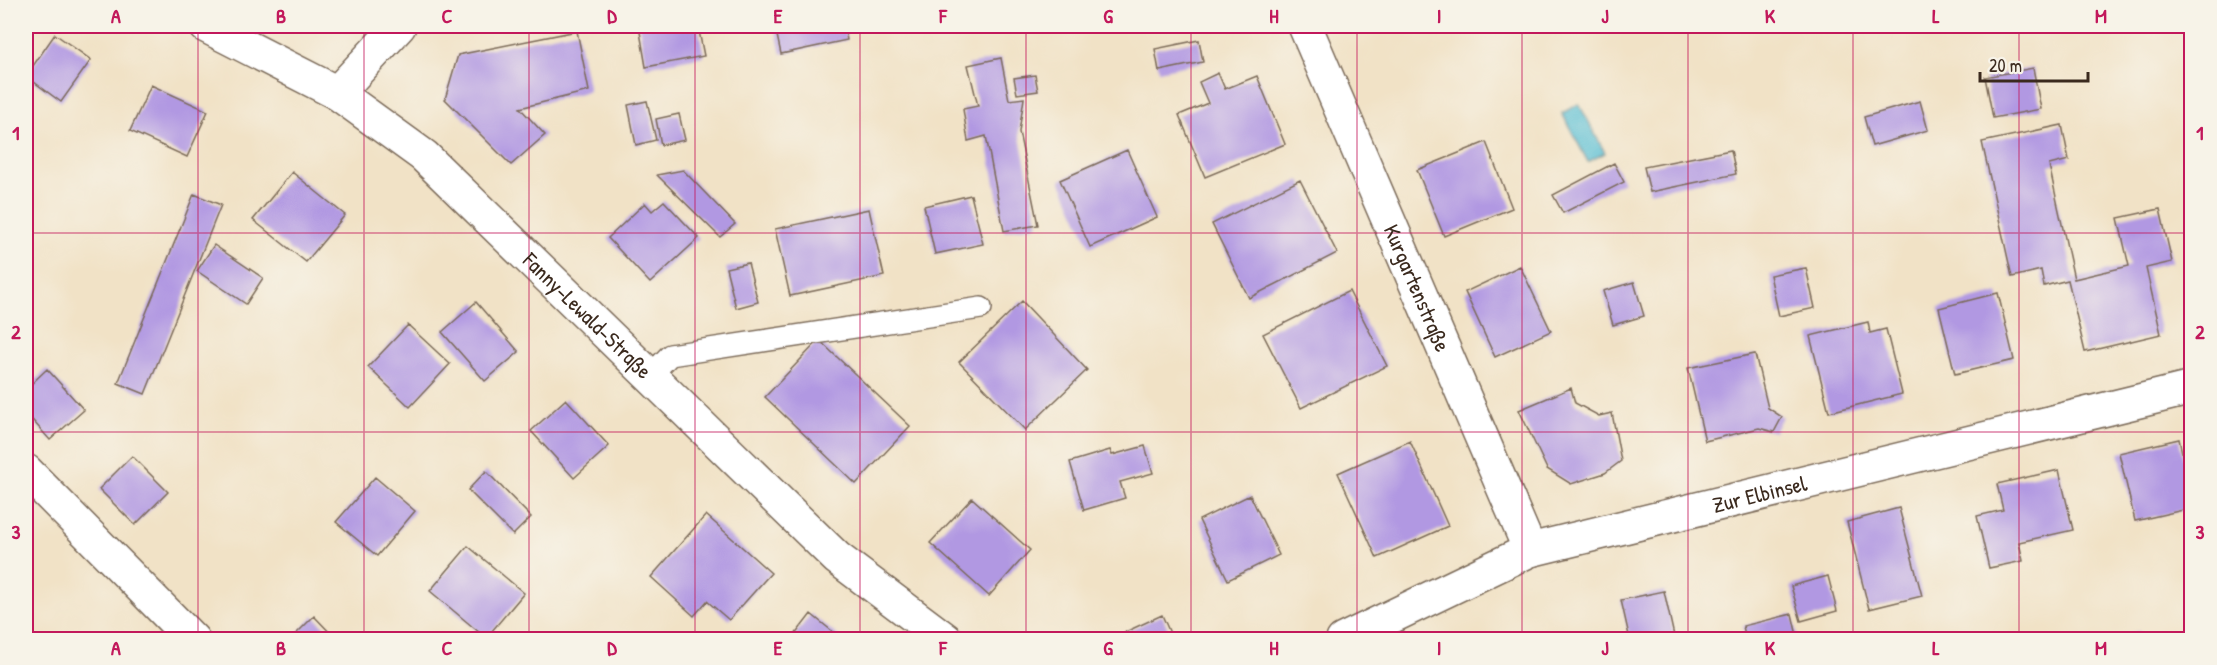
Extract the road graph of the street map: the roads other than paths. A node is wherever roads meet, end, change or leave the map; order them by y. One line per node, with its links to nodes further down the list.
1 (206, 26): 4 (street, Fanny-Lewald-Straße)
2 (399, 26): 4 (street)
3 (1305, 26): 9 (street, Kurgartenstraße)
4 (337, 93): 6 (street, Fanny-Lewald-Straße)
5 (981, 308): 6 (lane)
6 (649, 377): 11 (street, Fanny-Lewald-Straße)
7 (2192, 388): 9 (street, Zur Elbinsel)
8 (26, 471): 10 (street)
9 (1530, 550): 12 (street, Zur Elbinsel)
10 (193, 639)
11 (946, 639)
12 (1343, 639)

